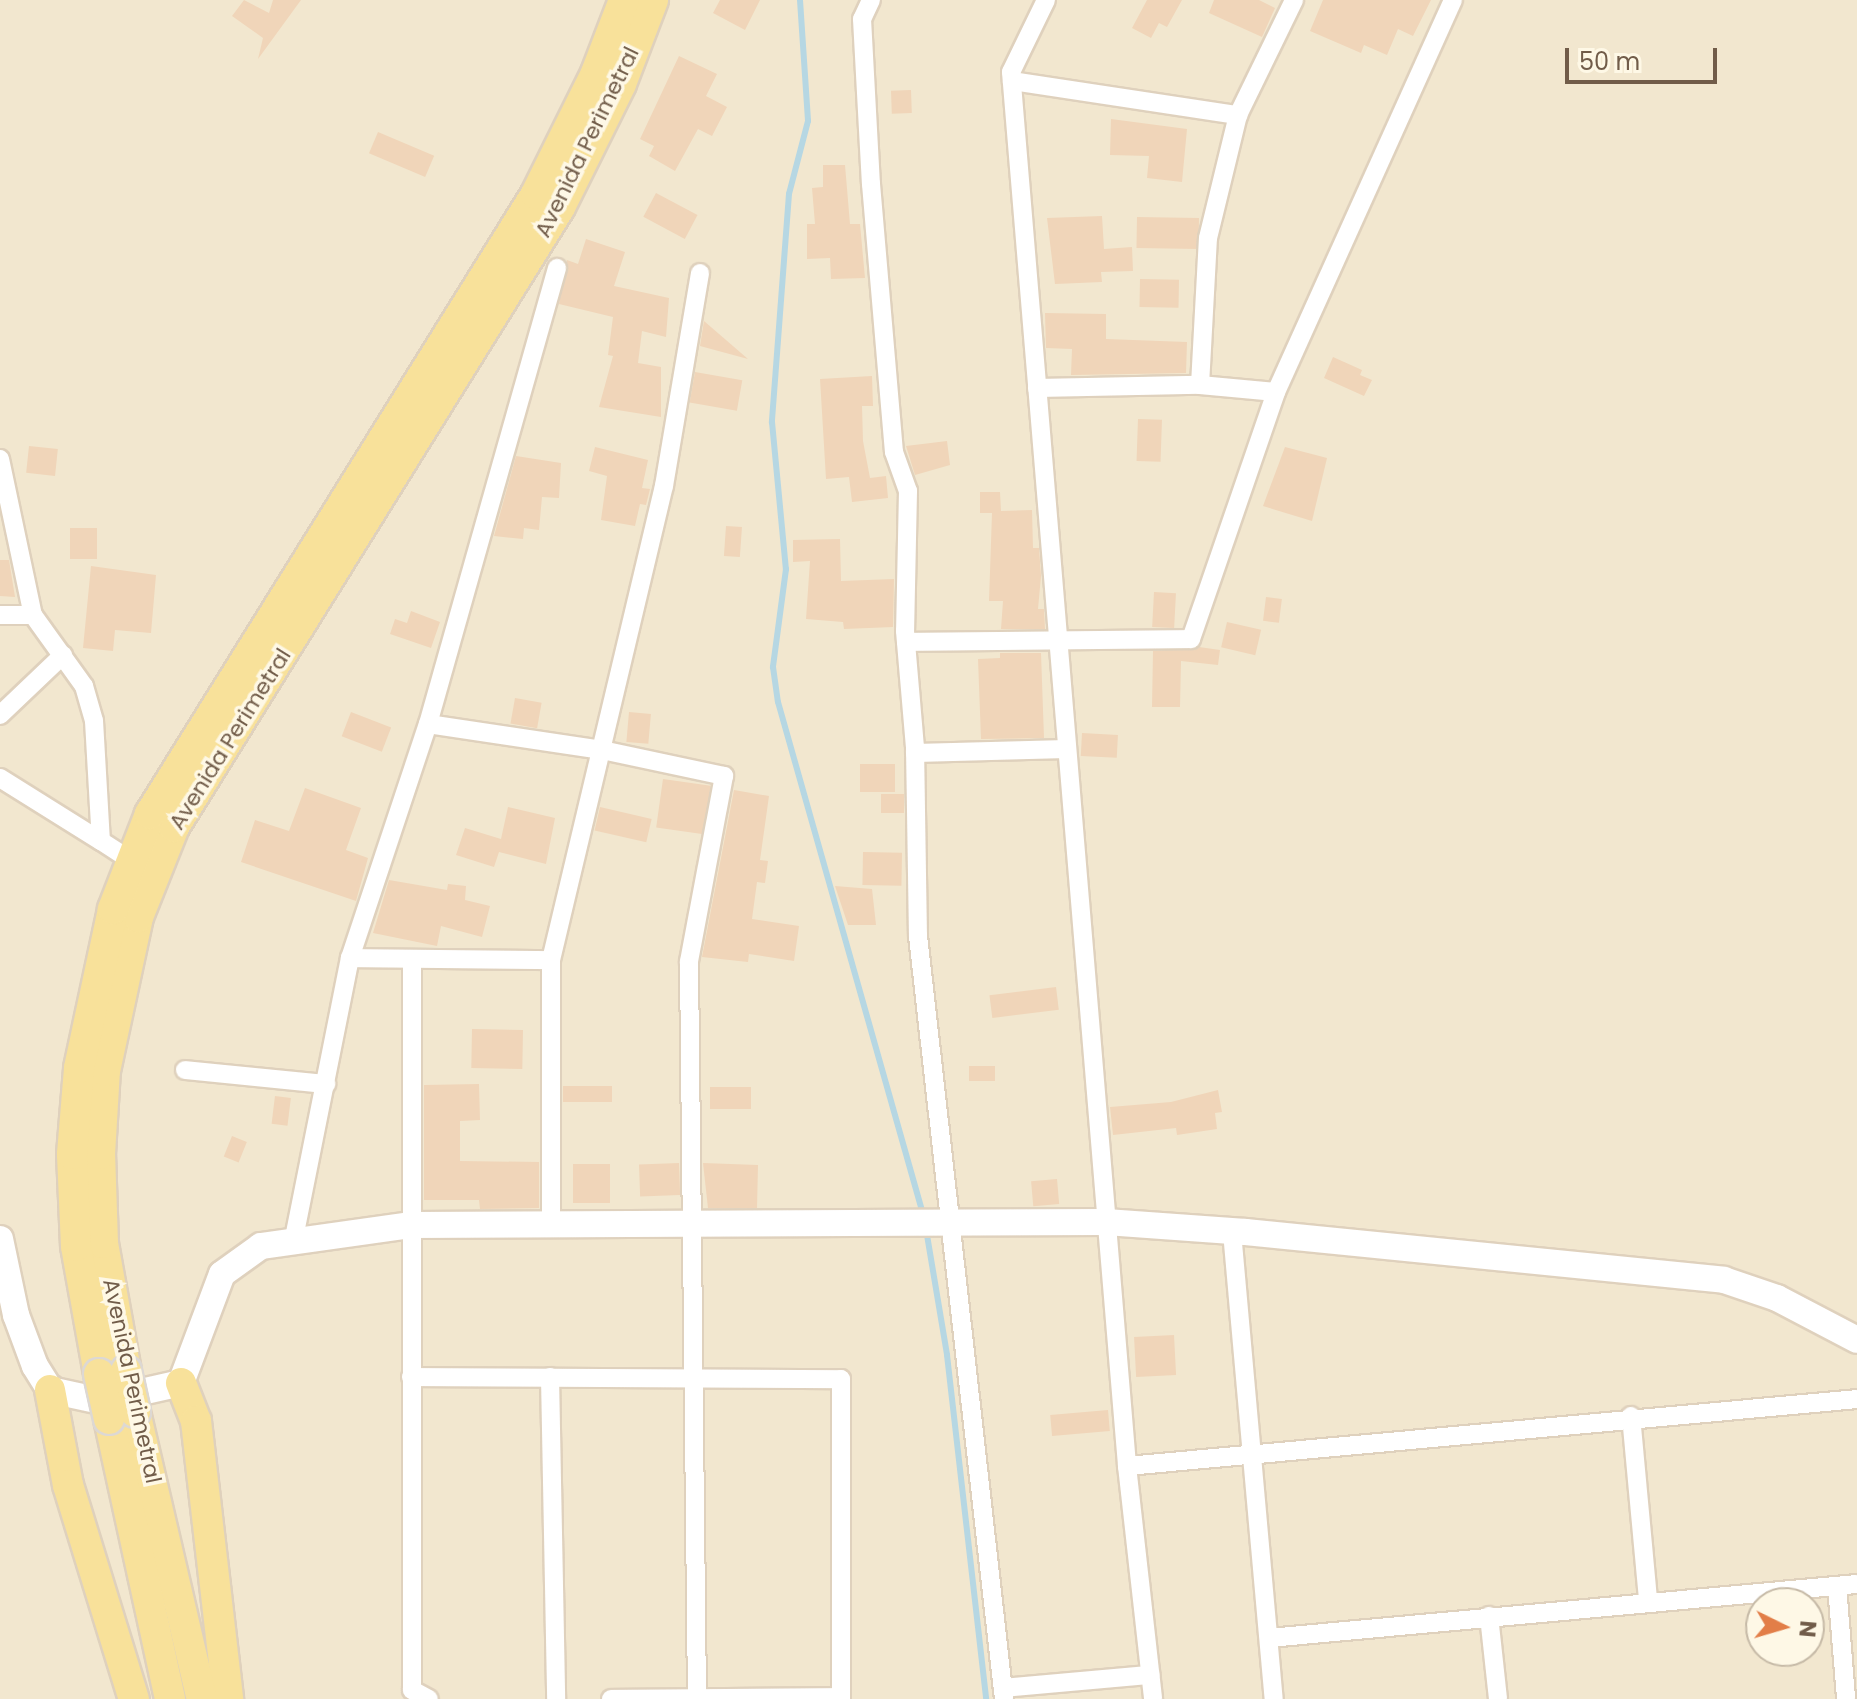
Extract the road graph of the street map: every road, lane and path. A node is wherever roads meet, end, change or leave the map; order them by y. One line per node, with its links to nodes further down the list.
1 (624, 0): 28 (main road, Avenida Perimetral)
2 (653, 0): 43 (main road, Avenida Perimetral)
3 (871, 0): 19 (street)
4 (1046, 0): 7 (street)
5 (1294, 0): 8 (street)
6 (1453, 0): 13 (street)
7 (1012, 81): 8 (street); 12 (street)
8 (1238, 115): 11 (street)
9 (557, 268): 22 (street)
10 (700, 273): 24 (street)
11 (1200, 385): 12 (street); 13 (street)
12 (1037, 388): 18 (street)
13 (1276, 392): 18 (street)
14 (0, 459): 15 (street)
15 (3, 485): 17 (street)
16 (0, 615): 17 (street)
17 (33, 615): 20 (street)
18 (1058, 639): 19 (street); 23 (street)
19 (906, 642): 25 (street)
20 (63, 655): 21 (street); 27 (street)
21 (0, 715)
22 (428, 724): 24 (street); 29 (street)
23 (1067, 749): 25 (street); 34 (street)
24 (602, 750): 31 (street); 38 (street)
25 (915, 753): 35 (street)
26 (0, 778): 27 (street)
27 (101, 841): 28 (street)
28 (132, 861): 43 (main road, Avenida Perimetral)
29 (350, 958): 30 (street); 33 (street)
30 (412, 959): 31 (street); 36 (street)
31 (551, 960): 37 (street)
32 (185, 1070): 33 (street)
33 (326, 1084): 40 (street)
34 (1106, 1222): 35 (street); 39 (street); 53 (street)
35 (931, 1224): 38 (street); 60 (street)
36 (410, 1225): 37 (street); 40 (street); 44 (street)
37 (551, 1225): 38 (street)
38 (695, 1225): 46 (street)
39 (1232, 1232): 42 (street); 52 (street)
40 (294, 1238): 47 (street)
41 (0, 1239): 48 (street)
42 (1857, 1340)
43 (112, 1372): 50 (main road, Avenida Perimetral, bridge)
44 (411, 1377): 45 (street); 67 (street)
45 (550, 1377): 46 (street); 68 (street)
46 (695, 1377): 61 (street); 62 (street)
47 (181, 1383): 48 (street); 66 (main road)
48 (50, 1390): 63 (main road)
49 (1857, 1399): 51 (street)
50 (122, 1415): 64 (main road, Avenida Perimetral); 65 (main road, Avenida Perimetral)
51 (1632, 1417): 52 (street); 56 (street)
52 (1252, 1451): 53 (street); 58 (street)
53 (1127, 1466): 59 (street)
54 (1857, 1584): 55 (street)
55 (1837, 1586): 56 (street); 73 (street)
56 (1648, 1600): 57 (street)
57 (1489, 1616): 58 (street); 72 (street)
58 (1269, 1638): 71 (street)
59 (1150, 1675): 60 (street); 70 (street)
60 (1004, 1693)
61 (697, 1697): 62 (street); 69 (street)
62 (841, 1698)
63 (134, 1699)
64 (170, 1699)
65 (202, 1699)
66 (228, 1699)
67 (429, 1699)
68 (556, 1699)
69 (611, 1699)
70 (1153, 1699)
71 (1274, 1699)
72 (1498, 1699)
73 (1846, 1699)

